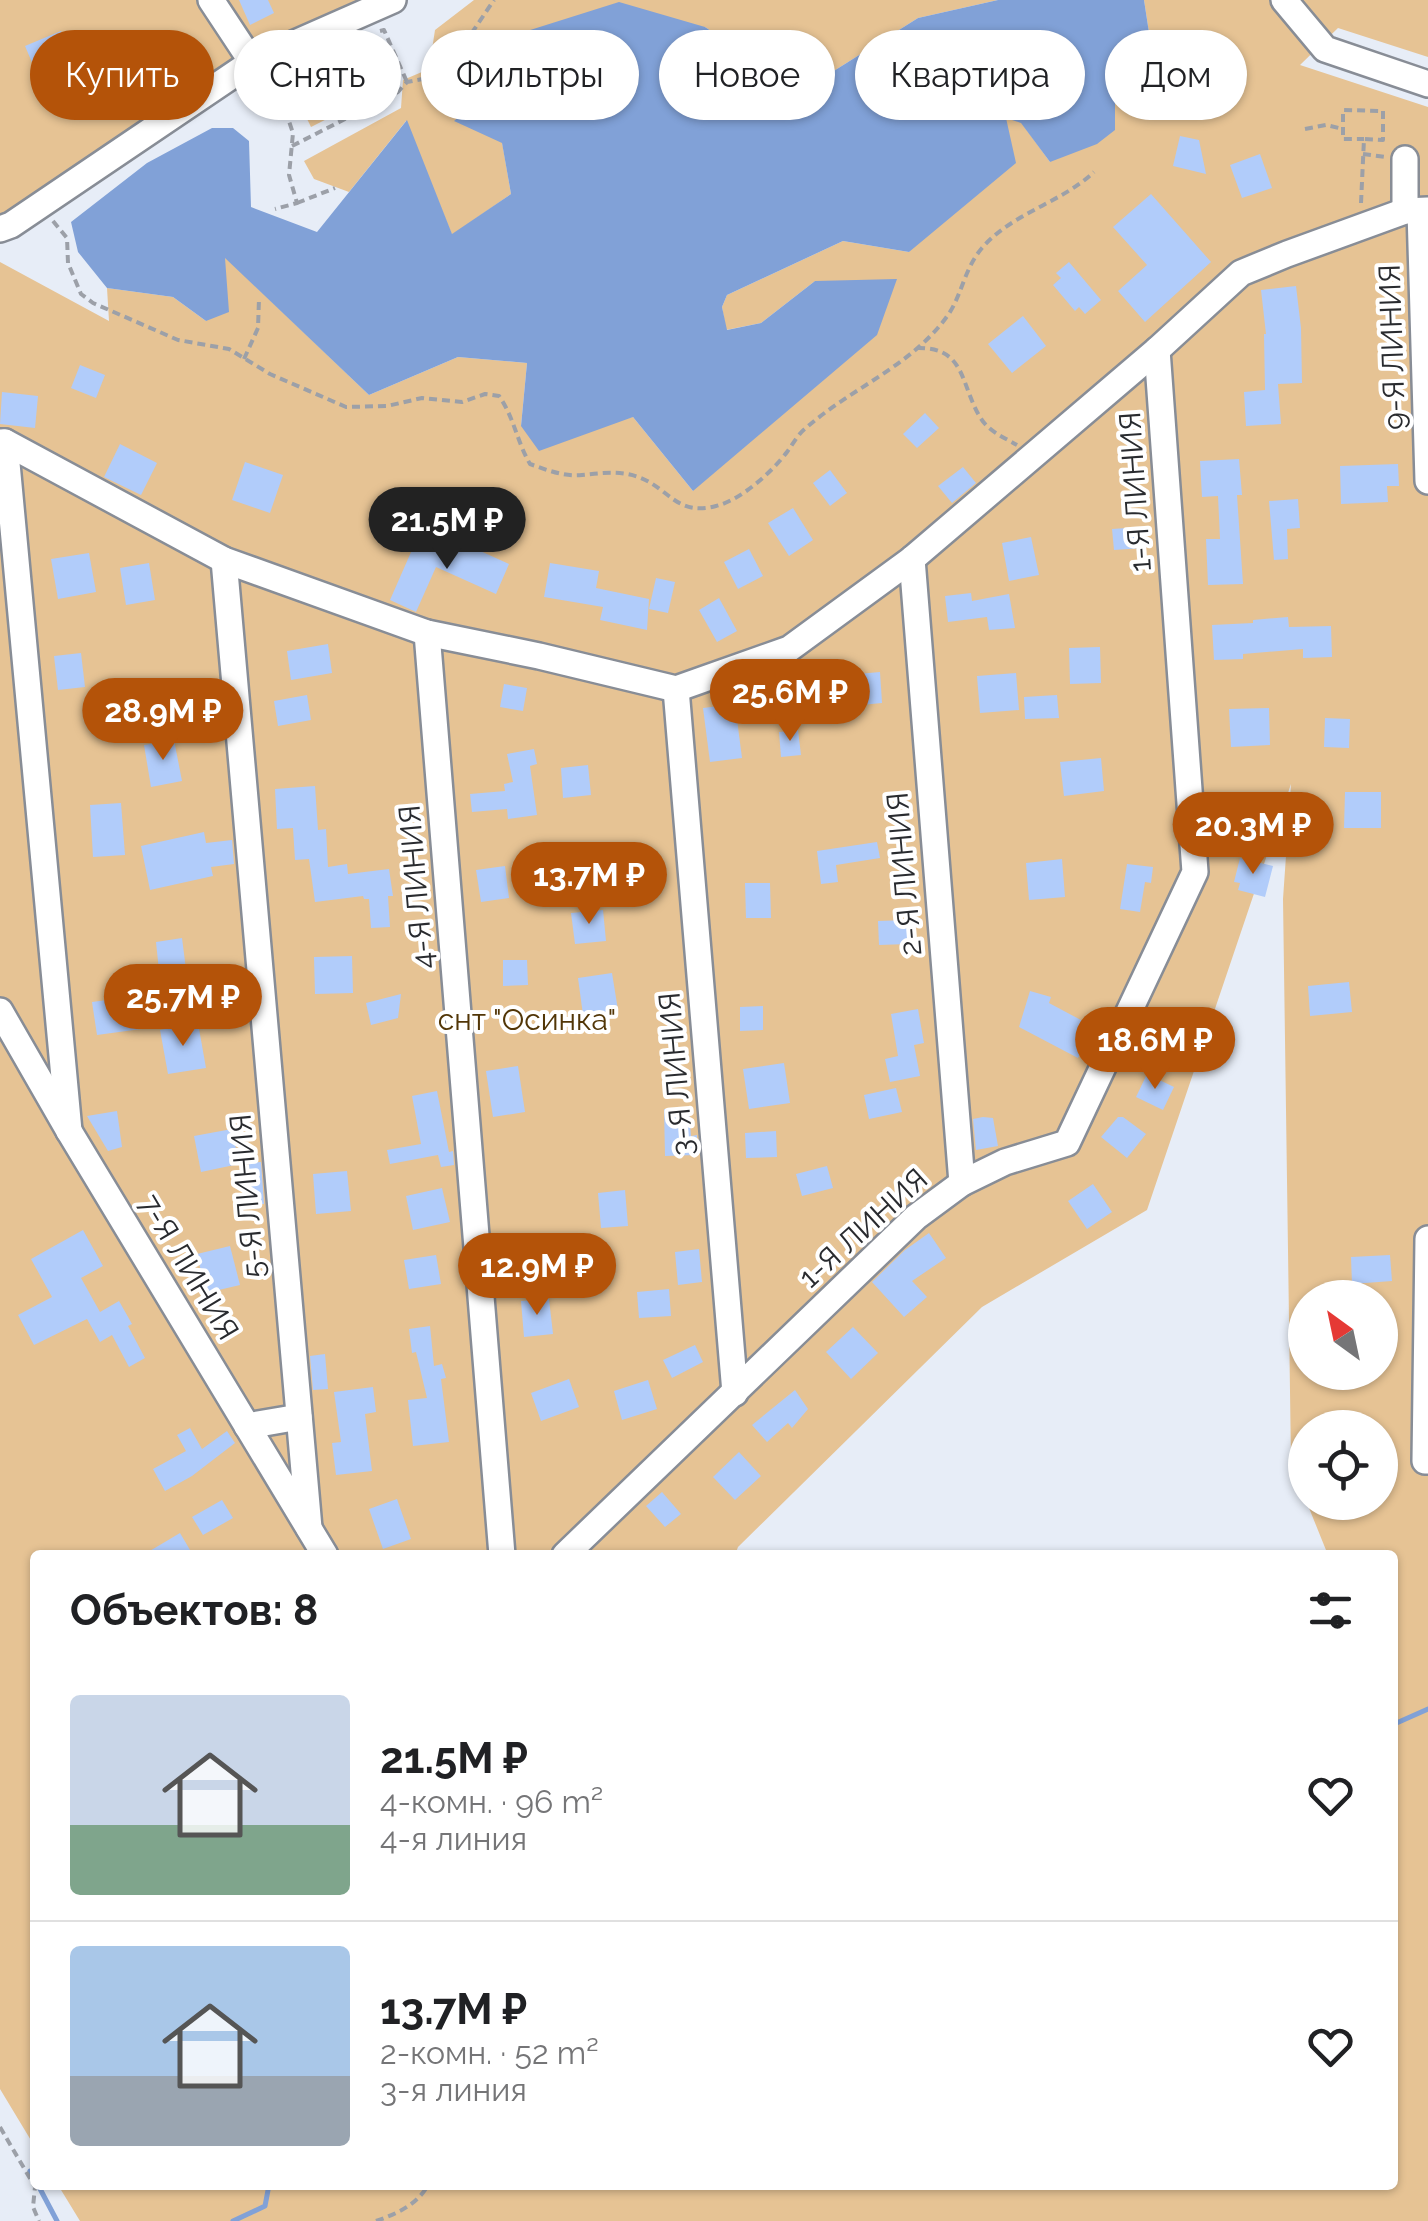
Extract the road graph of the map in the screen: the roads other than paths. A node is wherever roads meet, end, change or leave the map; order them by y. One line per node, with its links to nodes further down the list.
1 (211, 0): 5 (street)
2 (393, 0): 4 (street)
3 (1284, 0): 7 (street)
4 (325, 30)
5 (234, 35)
6 (234, 74): 10 (street)
7 (1428, 84)
8 (1406, 159): 9 (street, 9-Я ЛИНИЯ)
9 (1418, 211): 11 (street); 13 (street, 9-Я ЛИНИЯ)
10 (0, 229)
11 (1157, 350): 14 (street); 20 (street, 1-Я ЛИНИЯ)
12 (3, 442): 15 (street); 19 (street)
13 (1428, 481)
14 (912, 559): 17 (street); 20 (street, 2-Я ЛИНИЯ)
15 (224, 560): 16 (street); 23 (street, 5-Я ЛИНИЯ)
16 (428, 633): 17 (street); 28 (street, 4-Я ЛИНИЯ)
17 (676, 689): 22 (street, 3-Я ЛИНИЯ)
18 (0, 1011): 19 (street, 7-Я ЛИНИЯ)
19 (70, 1132): 24 (street, 7-Я ЛИНИЯ)
20 (962, 1183): 22 (street, 1-Я ЛИНИЯ)
21 (1428, 1239): 25 (street)
22 (735, 1393): 29 (street, 1-Я ЛИНИЯ)
23 (299, 1417): 24 (street); 26 (street, 5-Я ЛИНИЯ)
24 (247, 1426): 26 (street, 7-Я ЛИНИЯ)
25 (1426, 1461)
26 (309, 1528): 27 (street, 7-Я ЛИНИЯ)
27 (322, 1550)
28 (502, 1550)
29 (571, 1550)

